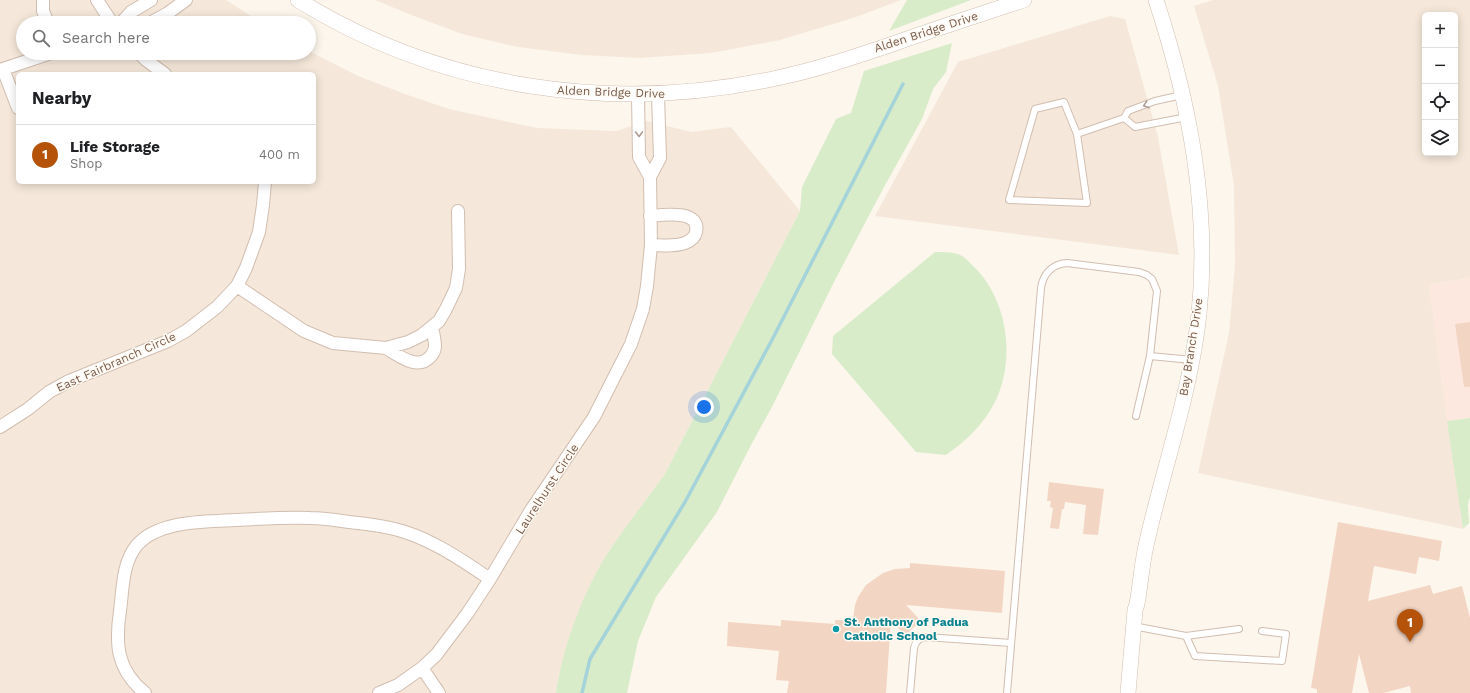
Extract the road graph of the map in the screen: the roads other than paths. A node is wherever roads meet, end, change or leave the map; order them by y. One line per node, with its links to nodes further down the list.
1 (43, 0): 8 (street)
2 (96, 0): 9 (street)
3 (151, 0): 10 (street)
4 (186, 0): 11 (street)
5 (298, 0): 18 (street, Alden Bridge Drive)
6 (1024, 0): 16 (street, Alden Bridge Drive)
7 (1156, 0): 17 (street, Bay Branch Drive)
8 (45, 16)
9 (107, 16)
10 (127, 16)
11 (163, 16)
12 (31, 60): 14 (street)
13 (146, 60): 15 (street)
14 (2, 70): 19 (street)
15 (162, 72)
16 (658, 94): 18 (street, Alden Bridge Drive); 23 (street, Laurelhurst Circle)
17 (1183, 94): 20 (street, Bay Branch Drive); 21 (lane, one-way to 21)
18 (638, 95): 23 (street, Laurelhurst Circle, one-way to 23)
19 (16, 103)
20 (1188, 117): 21 (lane); 32 (street, Bay Branch Drive)
21 (1124, 118): 22 (lane)
22 (1077, 134): 22 (lane)
23 (650, 177): 26 (street, Laurelhurst Circle)
24 (265, 184): 28 (street, East Fairbranch Circle)
25 (458, 211): 29 (street)
26 (650, 216): 27 (street, Laurelhurst Circle); 27 (street)
27 (651, 246): 35 (street, Laurelhurst Circle)
28 (237, 286): 30 (street); 34 (street, East Fairbranch Circle)
29 (432, 327): 30 (street); 30 (street)
30 (386, 348)
31 (1150, 356): 32 (lane); 33 (lane); 40 (lane)
32 (1192, 360): 36 (street, Bay Branch Drive)
33 (1136, 416)
34 (0, 427)
35 (490, 579): 41 (street, Laurelhurst Circle); 43 (street)
36 (1133, 626): 39 (lane); 48 (street, Bay Branch Drive)
37 (1239, 629): 39 (lane)
38 (1262, 631): 39 (lane)
39 (1186, 636)
40 (1011, 643): 46 (lane); 47 (lane)
41 (422, 668): 42 (street, Laurelhurst Circle); 45 (street)
42 (401, 689): 44 (street, Laurelhurst Circle)
43 (137, 691)
44 (379, 693)
45 (439, 693)
46 (910, 693)
47 (1007, 693)
48 (1128, 693)

